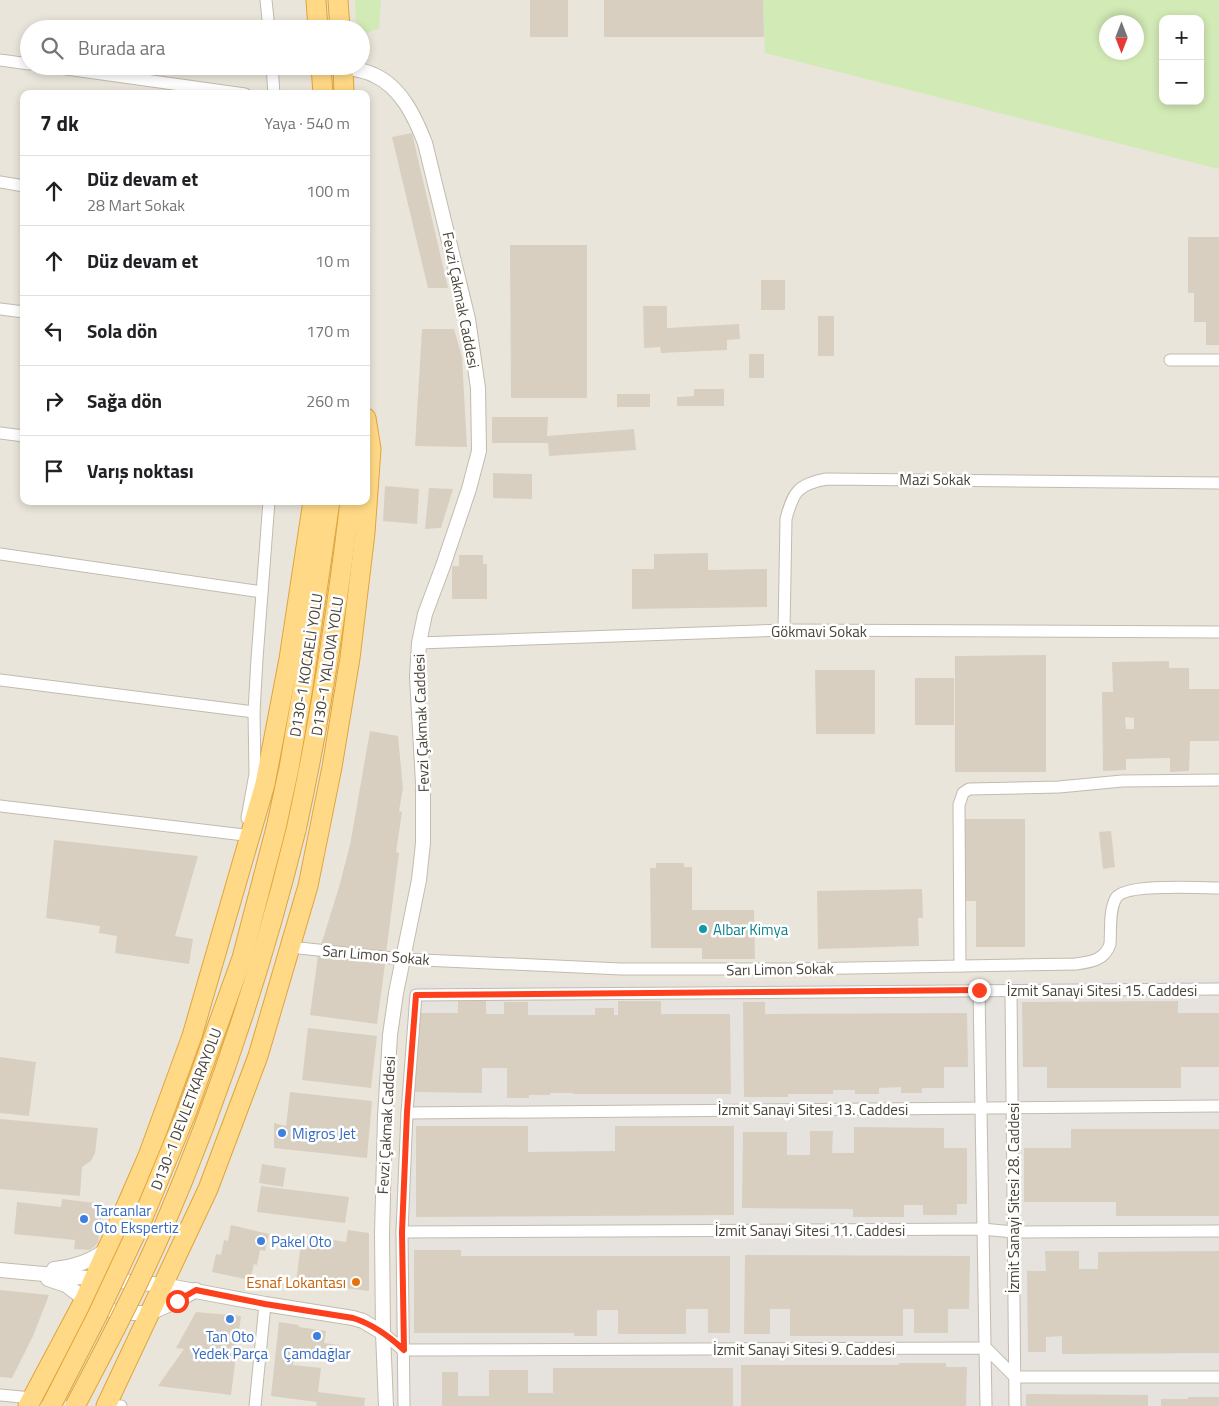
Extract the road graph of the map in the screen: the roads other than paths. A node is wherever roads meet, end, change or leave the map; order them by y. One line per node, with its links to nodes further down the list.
1 (266, 0): 4 (street)
2 (316, 0): 5 (highway)
3 (338, 0): 6 (highway)
4 (268, 20)
5 (317, 20)
6 (339, 20)
7 (0, 60): 8 (street)
8 (20, 63)
9 (370, 74): 36 (street, Fevzi Çakmak Caddesi)
10 (109, 75): 14 (street)
11 (273, 75): 15 (street)
12 (322, 75): 16 (highway)
13 (343, 75): 17 (highway)
14 (216, 90)
15 (274, 90)
16 (323, 90)
17 (344, 90)
18 (0, 182): 19 (street)
19 (20, 185)
20 (0, 309): 21 (street)
21 (20, 312)
22 (1170, 360): 23 (street)
23 (1219, 360)
24 (0, 433): 25 (street)
25 (20, 436)
26 (1219, 483): 34 (street, Mazi Sokak)
27 (269, 505): 33 (street)
28 (312, 505): 45 (highway)
29 (329, 505): 41 (highway, D130-1 KOCAELİ YOLU)
30 (350, 505): 42 (highway, D130-1 YALOVA YOLU)
31 (367, 505): 46 (highway)
32 (0, 554): 33 (street)
33 (262, 592): 38 (street)
34 (784, 630): 35 (street, Gökmavi Sokak); 36 (street, Gökmavi Sokak)
35 (1219, 632)
36 (419, 643): 47 (street, Fevzi Çakmak Caddesi)
37 (0, 680): 38 (street)
38 (254, 712): 43 (street)
39 (1219, 780): 48 (street)
40 (0, 806): 43 (street)
41 (276, 828): 76 (highway, D130-1 DEVLETKARAYOLU, bridge)
42 (296, 830): 77 (highway, D130-1 DEVLETKARAYOLU, bridge)
43 (244, 835): 45 (street)
44 (1219, 888): 48 (street, Sarı Limon Sokak)
45 (229, 909): 60 (highway)
46 (290, 947): 47 (street, Sarı Limon Sokak); 64 (highway)
47 (402, 960): 48 (street, Sarı Limon Sokak); 69 (street, Fevzi Çakmak Caddesi)
48 (960, 966)
49 (1219, 989): 51 (street, İzmit Sanayi Sitesi 15. Caddesi)
50 (979, 990): 51 (street, İzmit Sanayi Sitesi 15. Caddesi); 54 (street, İzmit Sanayi Sitesi 28. Caddesi); 55 (street, İzmit Sanayi Sitesi 15. Caddesi)
51 (1011, 990): 53 (street, İzmit Sanayi Sitesi 28. Caddesi)
52 (1219, 1106): 53 (street, İzmit Sanayi Sitesi 13. Caddesi)
53 (1013, 1107): 54 (street, İzmit Sanayi Sitesi 13. Caddesi); 59 (street, İzmit Sanayi Sitesi 28. Caddesi)
54 (981, 1108): 55 (street, İzmit Sanayi Sitesi 13. Caddesi); 56 (street, İzmit Sanayi Sitesi 28. Caddesi)
55 (407, 1112): 58 (street)
56 (982, 1229): 58 (street, İzmit Sanayi Sitesi 11. Caddesi); 59 (street, İzmit Sanayi Sitesi 11. Caddesi); 70 (street, İzmit Sanayi Sitesi 28. Caddesi)
57 (1219, 1231): 59 (street, İzmit Sanayi Sitesi 11. Caddesi)
58 (402, 1232): 71 (street)
59 (1014, 1232): 72 (street, İzmit Sanayi Sitesi 28. Caddesi)
60 (107, 1249): 62 (street); 63 (highway)
61 (0, 1270): 62 (street)
62 (23, 1272): 63 (street); 66 (street)
63 (94, 1277): 64 (street); 66 (highway)
64 (163, 1285): 65 (street); 68 (highway)
65 (196, 1290): 67 (street); 68 (street)
66 (85, 1299): 68 (street); 75 (highway)
67 (265, 1304): 69 (street); 79 (street)
68 (150, 1313): 78 (highway)
69 (383, 1333): 71 (street); 80 (street, Fevzi Çakmak Caddesi)
70 (986, 1348): 71 (street, İzmit Sanayi Sitesi 9. Caddesi); 72 (street); 82 (street, İzmit Sanayi Sitesi 28. Caddesi)
71 (404, 1350): 81 (street)
72 (1015, 1377): 73 (street); 83 (street, İzmit Sanayi Sitesi 28. Caddesi)
73 (1219, 1377)
74 (0, 1395): 75 (street)
75 (30, 1402)
76 (51, 1406)
77 (75, 1406)
78 (111, 1406)
79 (254, 1406)
80 (386, 1406)
81 (404, 1406)
82 (986, 1406)
83 (1015, 1406)

